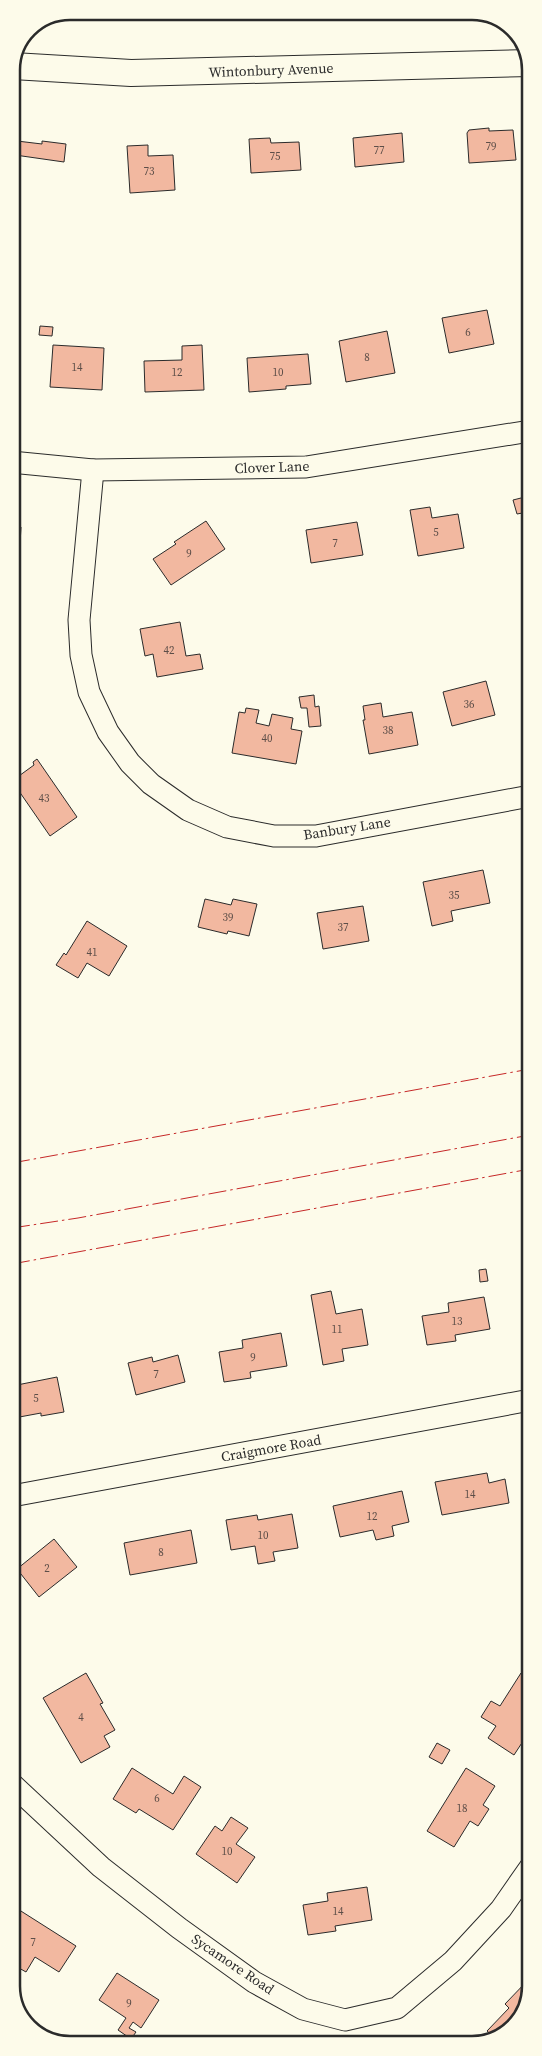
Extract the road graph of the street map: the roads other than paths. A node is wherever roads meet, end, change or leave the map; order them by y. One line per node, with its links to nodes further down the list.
1 (521, 63): 2 (street, Wintonbury Avenue)
2 (20, 66)
3 (522, 432): 5 (street, Clover Lane)
4 (20, 463): 5 (street, Clover Lane)
5 (93, 470): 6 (street, Banbury Lane)
6 (522, 797)
7 (522, 1401): 8 (street, Craigmore Road)
8 (20, 1495)
9 (20, 1791): 10 (street, Sycamore Road)
10 (522, 1879)

